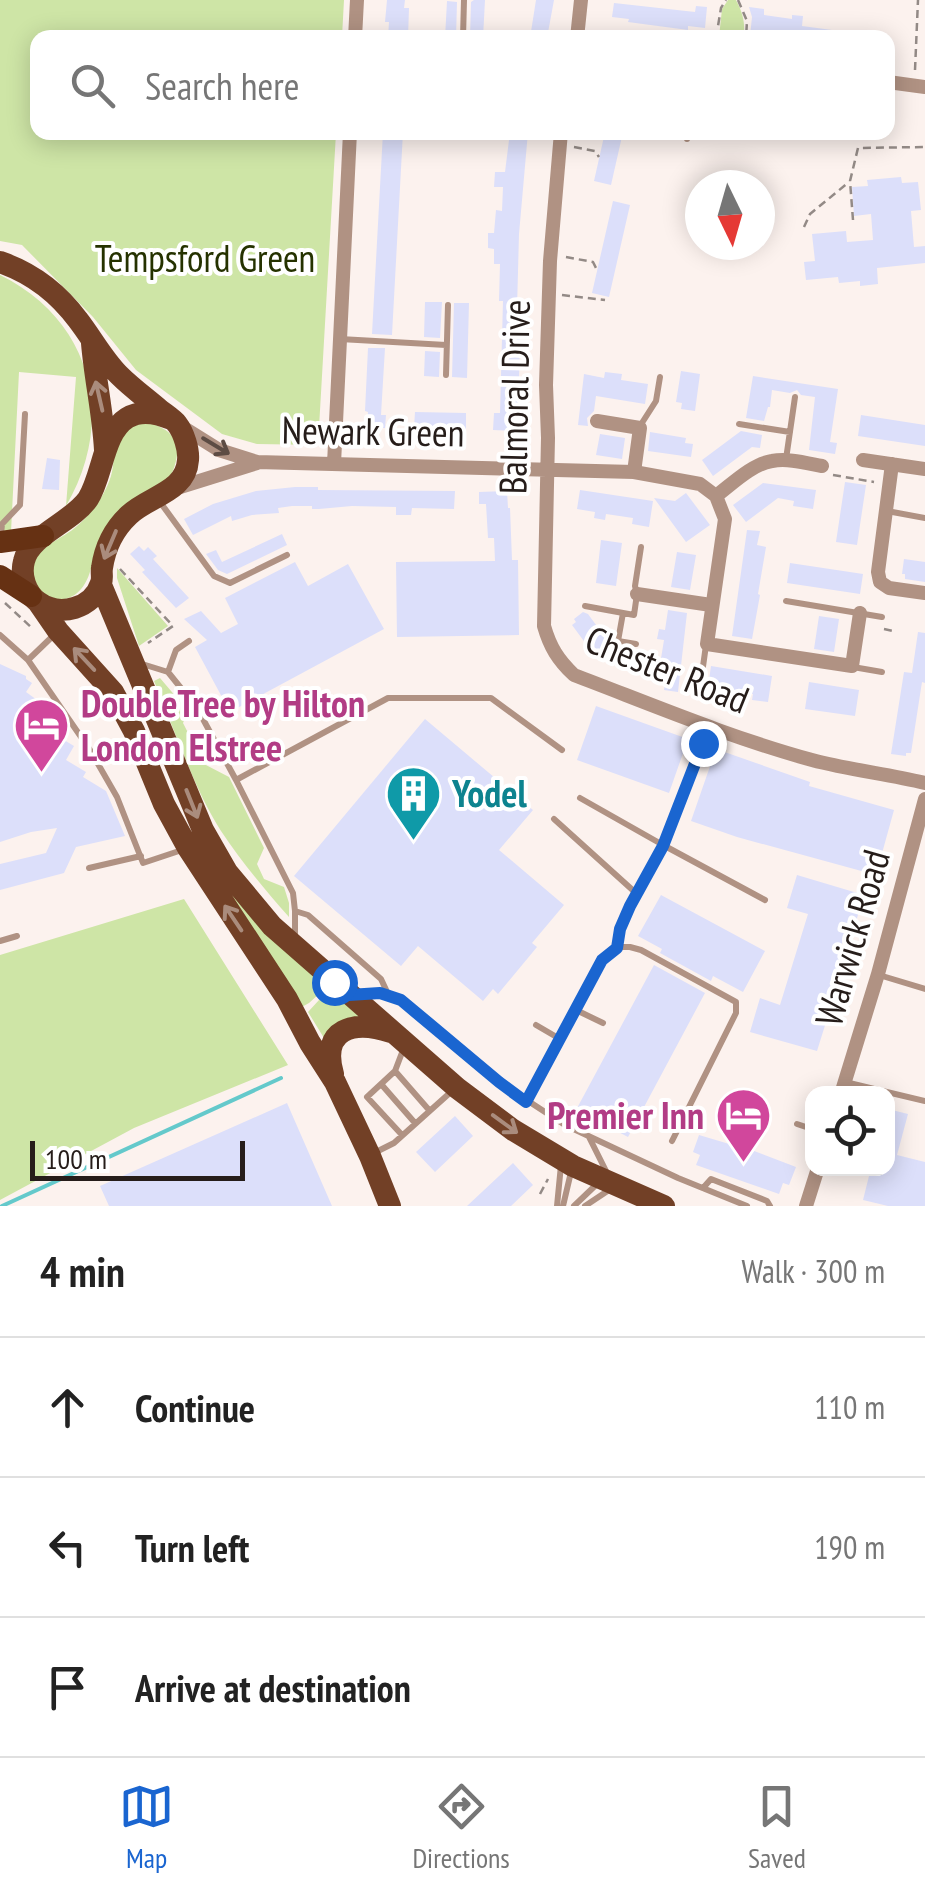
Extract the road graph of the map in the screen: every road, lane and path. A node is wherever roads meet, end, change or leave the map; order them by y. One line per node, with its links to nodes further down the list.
1 (356, 0): 7 (street)
2 (464, 0): 8 (lane)
3 (582, 0): 9 (street)
4 (726, 0): 10 (path)
5 (738, 0): 11 (path)
6 (918, 0): 12 (path)
7 (355, 30)
8 (463, 30)
9 (578, 30)
10 (717, 30)
11 (746, 30)
12 (920, 81): 13 (street)
13 (895, 82)
14 (350, 140): 28 (street)
15 (565, 140): 47 (street, Balmoral Drive)
16 (568, 140): 18 (path)
17 (925, 147): 19 (path)
18 (598, 158)
19 (850, 181): 20 (path); 21 (path)
20 (853, 220)
21 (804, 226)
22 (562, 256): 24 (path)
23 (0, 262): 29 (main road)
24 (596, 268)
25 (562, 295): 26 (path)
26 (605, 300)
27 (448, 305): 30 (lane)
28 (339, 339): 30 (lane); 44 (street)
29 (91, 340): 36 (main road); 40 (main road, one-way to 29)
30 (446, 345): 31 (lane)
31 (446, 375)
32 (660, 377): 38 (lane)
33 (795, 397): 39 (lane)
34 (25, 414): 56 (lane)
35 (596, 420): 38 (street)
36 (174, 421): 40 (main road); 43 (street, Newark Green, one-way to 43); 51 (main road)
37 (739, 424): 39 (lane)
38 (640, 428): 49 (street)
39 (790, 432): 41 (lane)
40 (105, 454): 55 (main road)
41 (786, 460): 46 (street); 52 (street)
42 (863, 460): 45 (street)
43 (257, 462): 44 (street, Newark Green); 51 (street, Newark Green)
44 (334, 464): 47 (street, Newark Green)
45 (892, 464): 48 (street); 50 (street)
46 (822, 466): 50 (path)
47 (546, 468): 49 (street, Newark Green); 78 (street, Balmoral Drive)
48 (925, 469)
49 (634, 472): 52 (street, Newark Green)
50 (890, 484): 53 (street)
51 (165, 493): 58 (lane); 61 (main road, one-way to 61)
52 (716, 496): 66 (street)
53 (886, 511): 54 (lane); 62 (street)
54 (925, 518)
55 (43, 536): 56 (highway); 64 (main road)
56 (0, 542)
57 (640, 547): 63 (lane)
58 (288, 555)
59 (116, 564): 76 (path)
60 (1, 584): 64 (highway); 72 (path)
61 (101, 585): 64 (main road); 76 (main road)
62 (925, 593)
63 (637, 594): 66 (street); 68 (lane)
64 (35, 599): 72 (main road)
65 (786, 601): 69 (lane)
66 (711, 604): 75 (street)
67 (584, 606): 68 (lane)
68 (623, 613): 74 (lane)
69 (860, 613): 70 (lane); 79 (street)
70 (882, 616)
71 (0, 635): 77 (lane)
72 (52, 636): 77 (lane); 91 (main road, one-way to 72)
73 (189, 641): 80 (lane)
74 (636, 644)
75 (707, 644): 79 (street); 82 (lane)
76 (135, 655): 80 (lane); 99 (main road, one-way to 99)
77 (28, 660): 92 (lane)
78 (558, 660): 83 (street, Chester Road)
79 (852, 666): 81 (lane)
80 (168, 672): 85 (lane)
81 (882, 672)
82 (700, 688)
83 (709, 726): 86 (street, Chester Road); 90 (lane)
84 (562, 750): 85 (lane)
85 (236, 780): 96 (lane)
86 (925, 783)
87 (580, 798): 90 (lane)
88 (925, 799): 101 (street, Warwick Road)
89 (554, 819): 94 (lane)
90 (663, 846): 94 (lane); 95 (lane)
91 (188, 848): 92 (lane); 111 (main road, one-way to 91)
92 (141, 856): 93 (lane)
93 (88, 868)
94 (637, 894): 100 (lane)
95 (765, 900)
96 (295, 911): 99 (lane); 103 (lane)
97 (17, 936): 98 (lane)
98 (0, 940)
99 (294, 947): 104 (main road)
100 (617, 948): 105 (lane); 124 (lane)
101 (878, 974): 102 (lane); 113 (street, Warwick Road)
102 (925, 989)
103 (388, 994): 104 (lane); 117 (lane)
104 (349, 995): 108 (main road)
105 (576, 1010): 106 (lane); 109 (lane)
106 (603, 1023)
107 (536, 1025): 109 (lane)
108 (399, 1038): 110 (lane); 111 (main road); 114 (main road)
109 (560, 1039): 117 (lane)
110 (395, 1071): 112 (lane); 118 (lane)
111 (335, 1082): 125 (main road)
112 (381, 1084): 119 (lane); 122 (lane)
113 (844, 1086)
114 (448, 1094): 118 (lane); 126 (main road, one-way to 126)
115 (895, 1096): 116 (lane)
116 (925, 1101)
117 (526, 1102): 123 (lane)
118 (430, 1110): 119 (lane)
119 (415, 1123): 122 (lane)
120 (797, 1124): 121 (lane)
121 (805, 1127)
122 (402, 1135): 125 (lane)
123 (589, 1136): 128 (lane); 129 (lane)
124 (672, 1140)
125 (370, 1156): 131 (main road)
126 (562, 1166): 128 (main road); 130 (path); 132 (lane); 132 (lane)
127 (815, 1176): 138 (street)
128 (610, 1183): 133 (lane); 134 (lane); 135 (main road)
129 (703, 1189): 136 (lane); 137 (lane)
130 (540, 1194)
131 (390, 1206)
132 (560, 1206)
133 (574, 1206)
134 (585, 1206)
135 (664, 1206)
136 (747, 1206)
137 (770, 1206)
138 (806, 1206)

